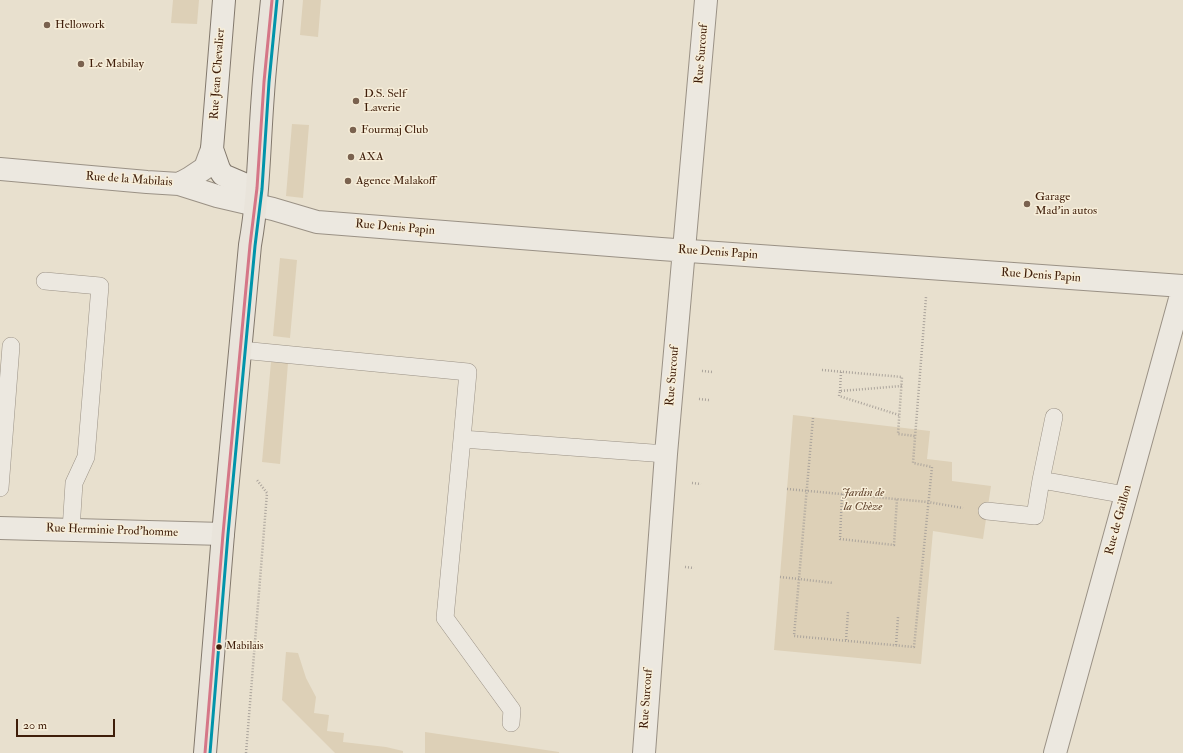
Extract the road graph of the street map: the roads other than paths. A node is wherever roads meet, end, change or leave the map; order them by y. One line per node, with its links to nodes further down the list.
1 (224, 0): 4 (street, Rue Jean Chevalier)
2 (272, 0): 7 (main road)
3 (706, 0): 8 (street, Rue Surcouf)
4 (212, 149): 6 (street, Rue Jean Chevalier); 7 (street, Rue Jean Chevalier)
5 (0, 169): 6 (street, Rue de la Mabilais)
6 (180, 184): 7 (street, Rue de la Mabilais)
7 (255, 205): 8 (street, Rue Denis Papin); 12 (main road)
8 (683, 251): 10 (street, Rue Denis Papin); 15 (street, Rue Surcouf)
9 (45, 281): 21 (lane)
10 (1183, 287): 18 (street, Rue de Gaillon)
11 (11, 346): 17 (lane)
12 (241, 350): 14 (lane); 22 (main road)
13 (1054, 417): 16 (lane)
14 (462, 438): 15 (lane); 23 (lane)
15 (666, 454): 25 (street, Rue Surcouf)
16 (1041, 480): 18 (lane); 19 (lane)
17 (0, 488)
18 (1126, 495): 26 (street, Rue de Gaillon)
19 (987, 511)
20 (0, 528): 21 (street, Rue Herminie Prod'homme)
21 (71, 530): 22 (street, Rue Herminie Prod'homme)
22 (223, 534): 24 (main road)
23 (511, 724)
24 (205, 753)
25 (644, 753)
26 (1055, 753)

